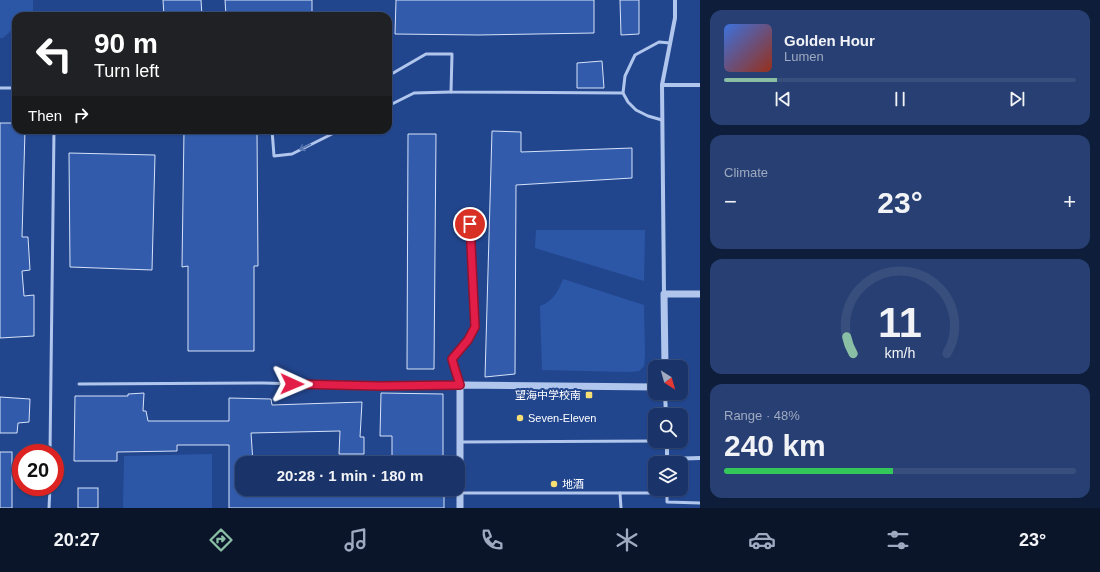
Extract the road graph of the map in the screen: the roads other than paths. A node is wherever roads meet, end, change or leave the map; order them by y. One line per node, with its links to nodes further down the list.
1 (675, 0): 2 (street)
2 (670, 43): 4 (street); 9 (lane)
3 (392, 74): 8 (lane)
4 (662, 85): 5 (street); 11 (street)
5 (700, 85)
6 (0, 88): 7 (lane)
7 (12, 88)
8 (451, 92): 9 (lane); 10 (lane)
9 (623, 93): 11 (lane)
10 (392, 104)
11 (662, 120): 16 (street)
12 (54, 134): 24 (lane)
13 (272, 134): 14 (lane, one-way to 13)
14 (332, 134)
15 (470, 224): 20 (lane)
16 (664, 294): 17 (street); 18 (street)
17 (700, 294)
18 (665, 360)
19 (80, 384): 20 (lane)
20 (460, 385): 21 (street); 23 (street)
21 (648, 387)
22 (648, 441): 23 (lane)
23 (460, 442): 25 (street)
24 (50, 444)
25 (460, 456)
26 (700, 458): 27 (street)
27 (688, 459)
28 (648, 492): 30 (lane)
29 (465, 493): 30 (lane)
30 (620, 493): 37 (lane)
31 (50, 496): 35 (lane)
32 (460, 496): 36 (street)
33 (667, 496): 34 (lane)
34 (700, 502)
35 (50, 508)
36 (460, 508)
37 (621, 508)

